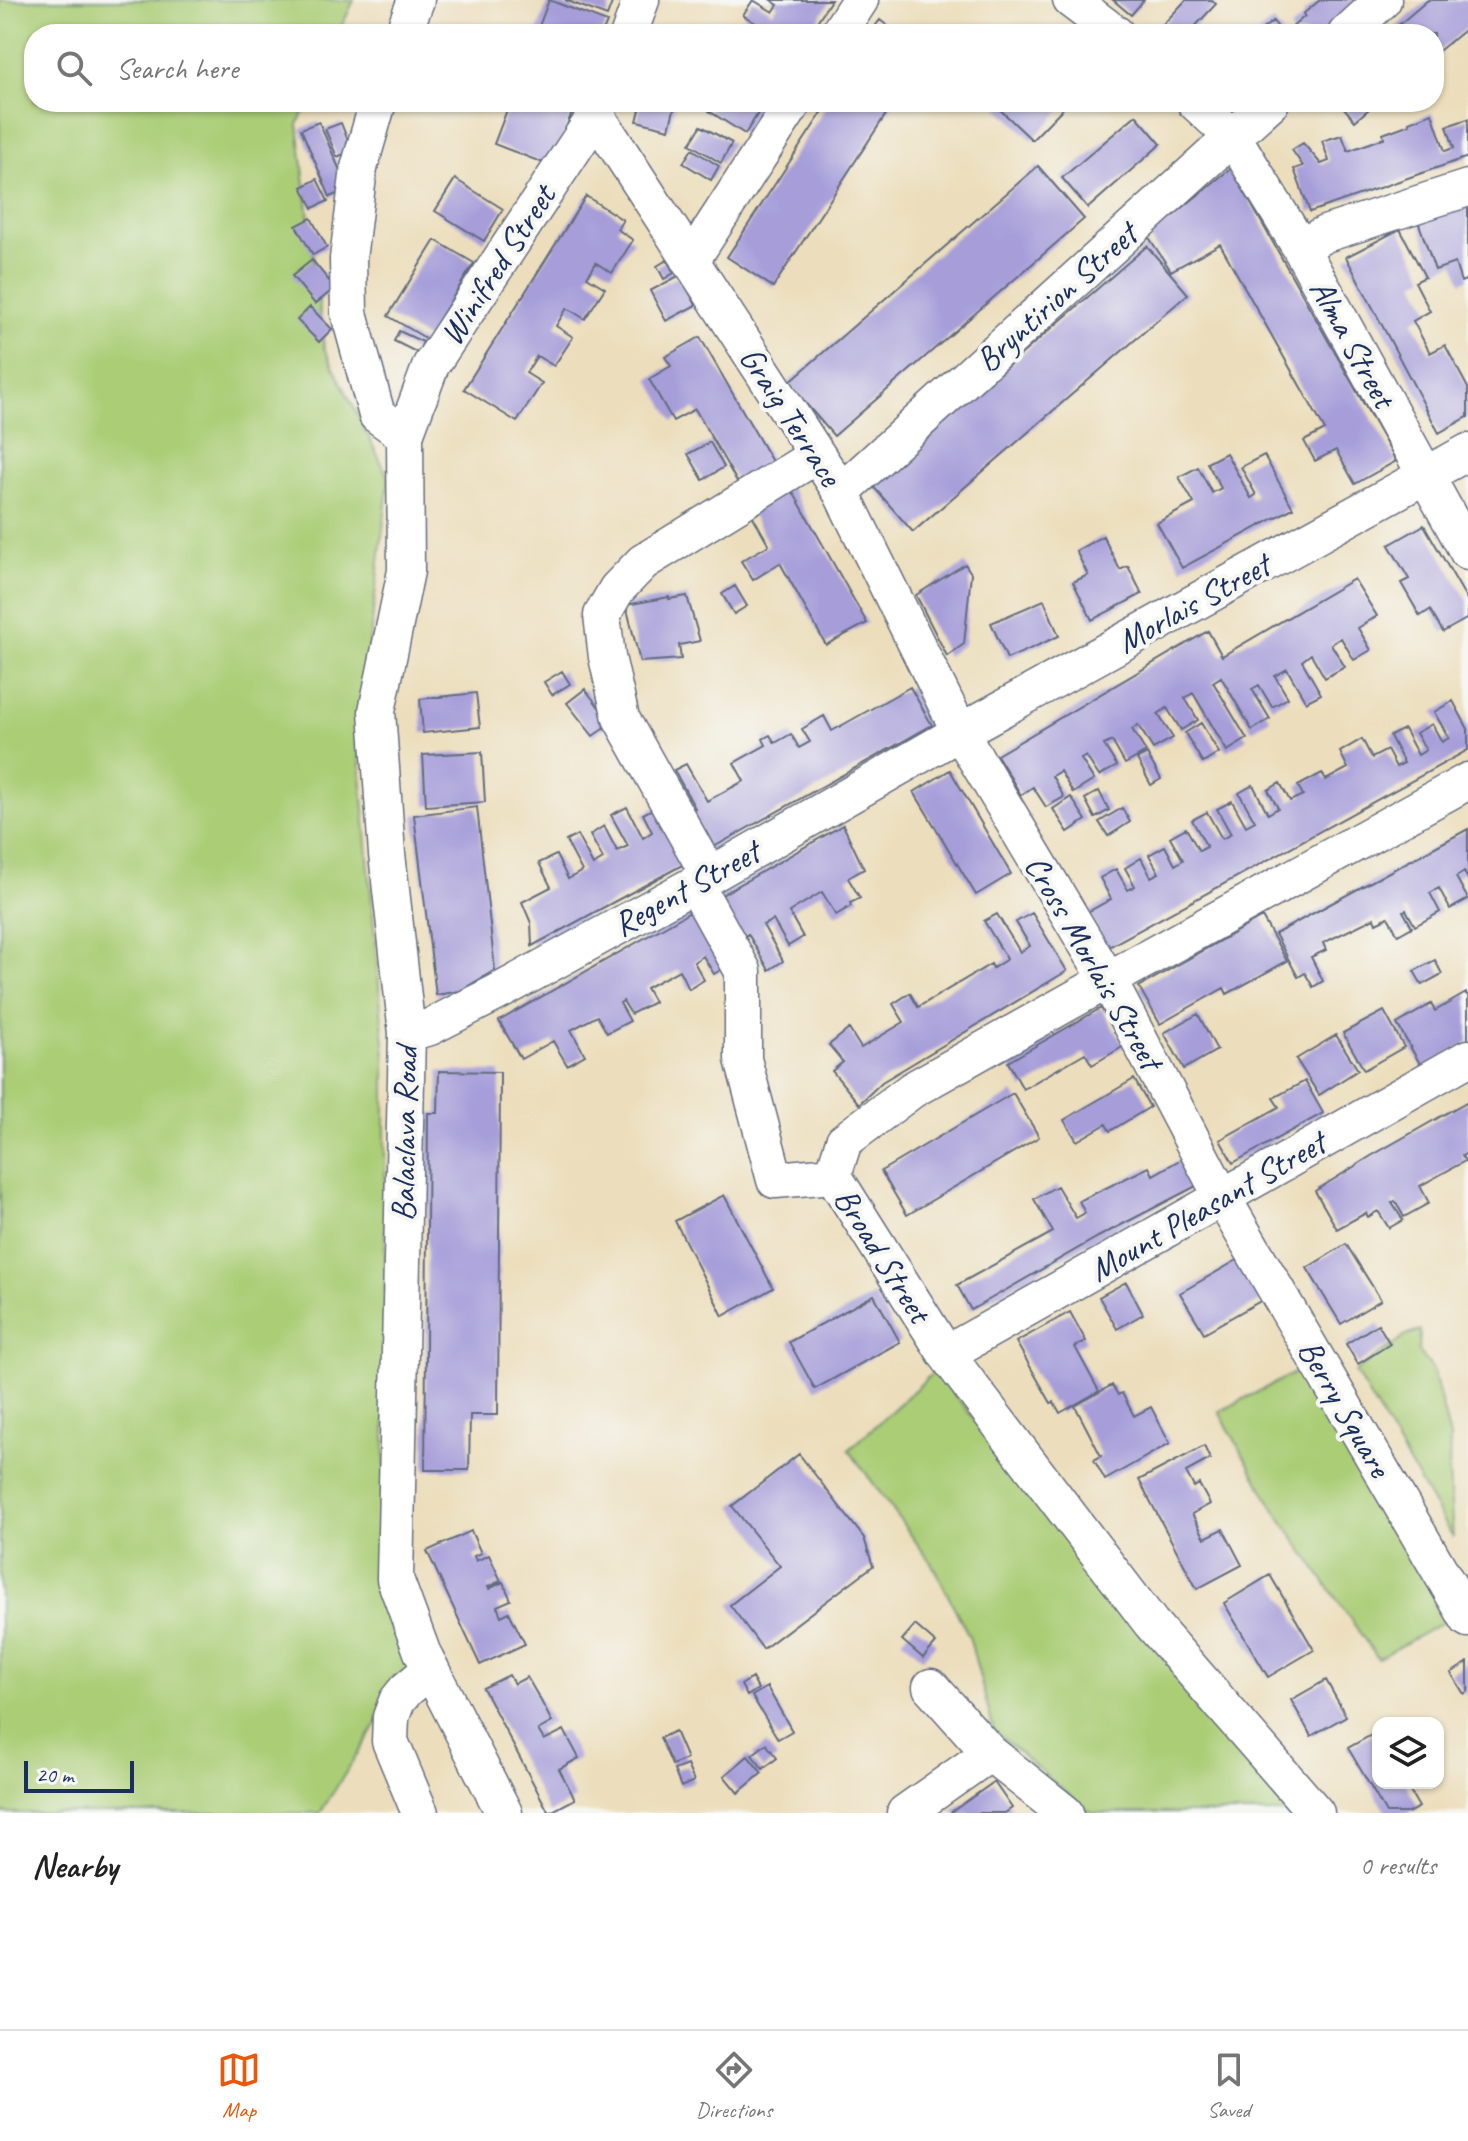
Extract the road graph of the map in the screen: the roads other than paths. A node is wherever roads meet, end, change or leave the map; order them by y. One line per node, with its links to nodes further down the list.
1 (416, 0): 6 (street)
2 (641, 0): 7 (street)
3 (860, 0): 8 (street)
4 (1071, 0): 9 (street)
5 (1383, 0): 10 (street)
6 (407, 24)
7 (633, 24)
8 (844, 24)
9 (1103, 24)
10 (1357, 24)
11 (375, 112): 21 (street)
12 (596, 112): 21 (street, Winifred Street)
13 (601, 112): 20 (street, Graig Terrace)
14 (788, 112): 20 (street)
15 (1206, 112): 17 (street, Alma Street)
16 (1260, 112): 17 (street, Bryntirion Street)
17 (1233, 137): 19 (street, Alma Street); 25 (street, Bryntirion Street)
18 (1468, 188): 19 (street)
19 (1300, 247): 24 (street, Alma Street)
20 (690, 262): 23 (street, Graig Terrace)
21 (405, 435): 31 (street, Balaclava Road)
22 (1468, 452): 24 (street, Morlais Street)
23 (817, 455): 25 (street, Graig Terrace); 29 (street)
24 (1426, 475): 26 (street, Alma Street); 27 (street, Morlais Street)
25 (841, 492): 27 (street, Graig Terrace)
26 (1468, 552)
27 (960, 732): 29 (street, Regent Street); 30 (street, Cross Morlais Street)
28 (1468, 781): 30 (street, Broad Street)
29 (702, 880): 31 (street, Regent Street); 33 (street)
30 (1108, 980): 33 (street, Broad Street); 34 (street, Cross Morlais Street)
31 (407, 1033): 37 (street, Balaclava Road)
32 (1468, 1058): 34 (street, Mount Pleasant Street)
33 (833, 1175): 35 (street, Broad Street)
34 (1222, 1197): 35 (street, Mount Pleasant Street); 36 (street, Berry Square)
35 (946, 1354): 44 (street, Broad Street)
36 (1468, 1619)
37 (431, 1669): 40 (street); 41 (street, Balaclava Road)
38 (931, 1687): 39 (street)
39 (990, 1753): 42 (street); 43 (street)
40 (420, 1813)
41 (504, 1813)
42 (905, 1813)
43 (1065, 1813)
44 (1316, 1813)

